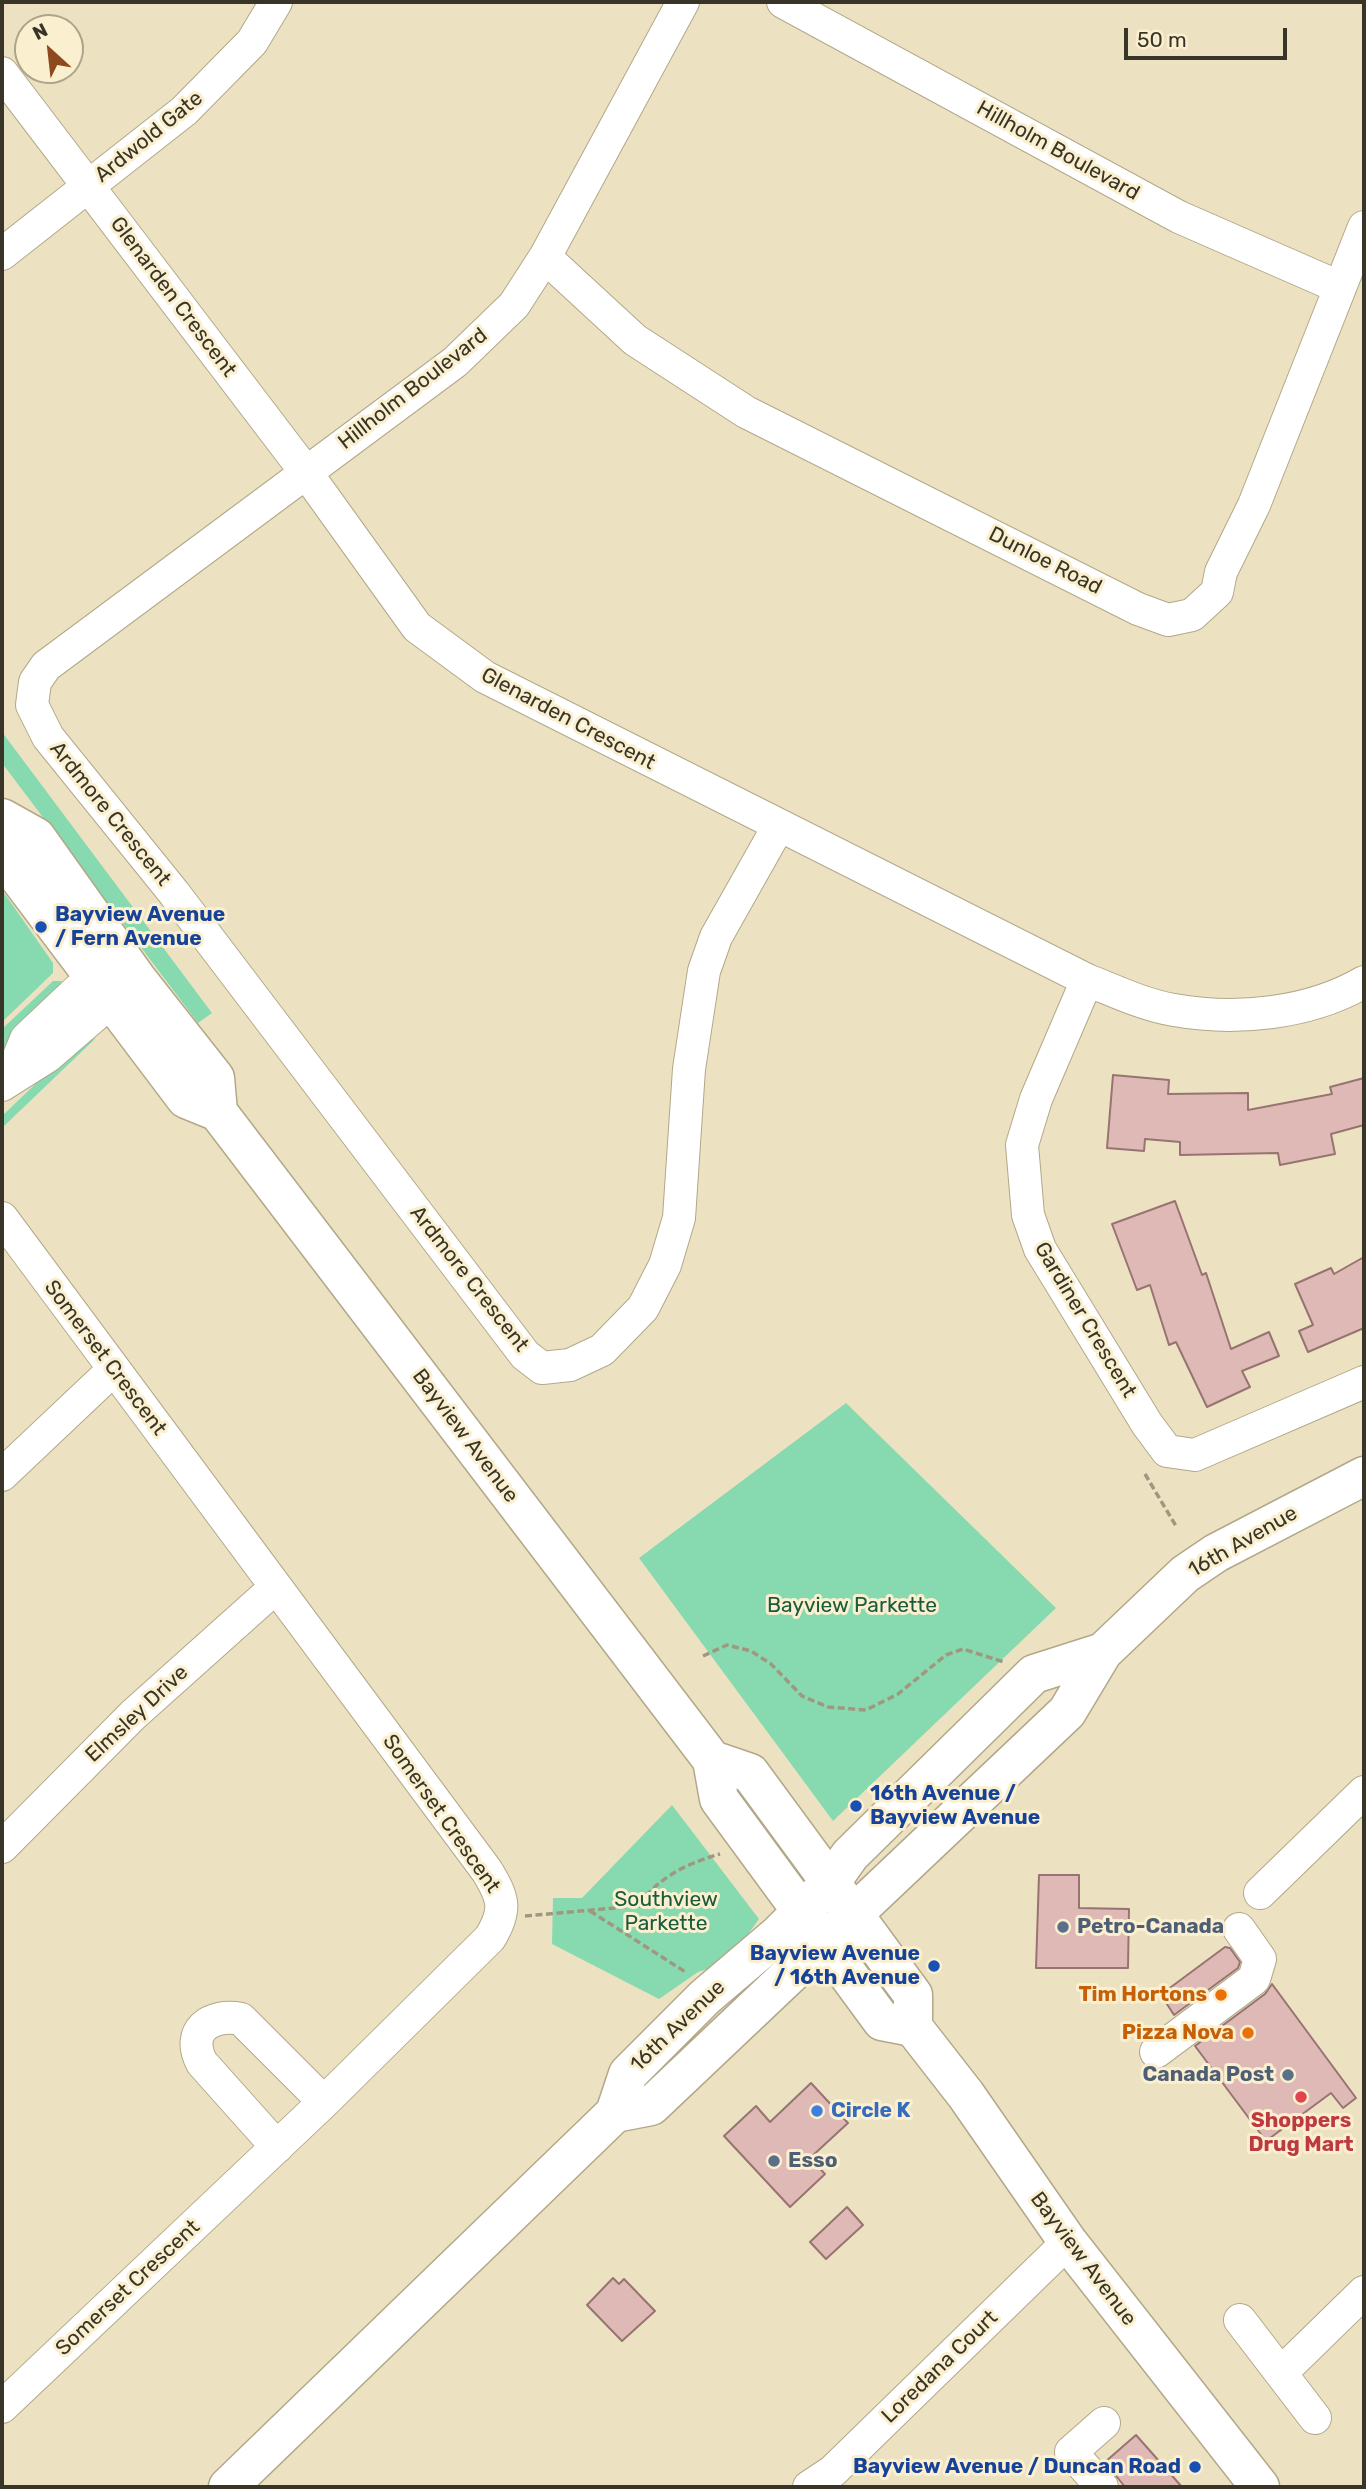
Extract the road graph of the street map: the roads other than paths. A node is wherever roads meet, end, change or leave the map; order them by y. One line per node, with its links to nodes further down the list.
1 (276, 2): 5 (street, Ardwold Gate)
2 (683, 2): 8 (street, Hillholm Boulevard)
3 (783, 2): 9 (street, Hillholm Boulevard)
4 (2, 73): 5 (street, Glenarden Crescent)
5 (88, 187): 7 (street, Ardwold Gate); 10 (street, Glenarden Crescent)
6 (1364, 227): 9 (street, Dunloe Road)
7 (2, 254)
8 (545, 257): 9 (street, Dunloe Road); 10 (street, Hillholm Boulevard)
9 (1339, 287)
10 (305, 471): 11 (street, Hillholm Boulevard); 13 (street, Glenarden Crescent)
11 (35, 682): 13 (street, Ardmore Crescent)
12 (2, 818): 15 (main road, Bayview Avenue)
13 (778, 827): 16 (street, Glenarden Crescent)
14 (2, 835): 15 (main road, Bayview Avenue)
15 (117, 978): 18 (street); 26 (main road, Bayview Avenue)
16 (1087, 980): 17 (street, Glenarden Crescent); 21 (street, Gardiner Crescent)
17 (1364, 982)
18 (6, 1081)
19 (2, 1218): 20 (street, Somerset Crescent)
20 (113, 1370): 22 (street); 24 (street, Somerset Crescent)
21 (1364, 1382)
22 (2, 1475)
23 (1364, 1476): 25 (main road, 16th Avenue)
24 (276, 1587): 28 (street, Elmsley Drive); 37 (street, Somerset Crescent)
25 (1102, 1652): 29 (main road, 16th Avenue); 32 (main road, 16th Avenue)
26 (712, 1760): 29 (main road); 31 (main road, Bayview Avenue)
27 (1364, 1792): 30 (street)
28 (2, 1847)
29 (831, 1882): 31 (main road, 16th Avenue); 32 (main road)
30 (1259, 1893)
31 (801, 1912): 34 (main road, Bayview Avenue); 38 (main road, 16th Avenue)
32 (855, 1916): 34 (main road, 16th Avenue); 35 (main road)
33 (1239, 1929): 36 (street)
34 (825, 1945): 35 (main road, Bayview Avenue); 38 (main road, 16th Avenue)
35 (913, 2026): 40 (main road, Bayview Avenue)
36 (1156, 2052)
37 (324, 2102): 39 (street, Somerset Crescent); 39 (street)
38 (615, 2113): 47 (main road, 16th Avenue)
39 (277, 2147): 44 (street, Somerset Crescent)
40 (1068, 2242): 48 (street, Loredana Court); 50 (main road, Bayview Avenue)
41 (1364, 2292): 43 (street)
42 (1240, 2320): 43 (street)
43 (1281, 2373): 45 (street)
44 (2, 2407)
45 (1315, 2418)
46 (1104, 2423): 49 (street)
47 (228, 2487)
48 (809, 2487)
49 (1102, 2487)
50 (1260, 2487)

